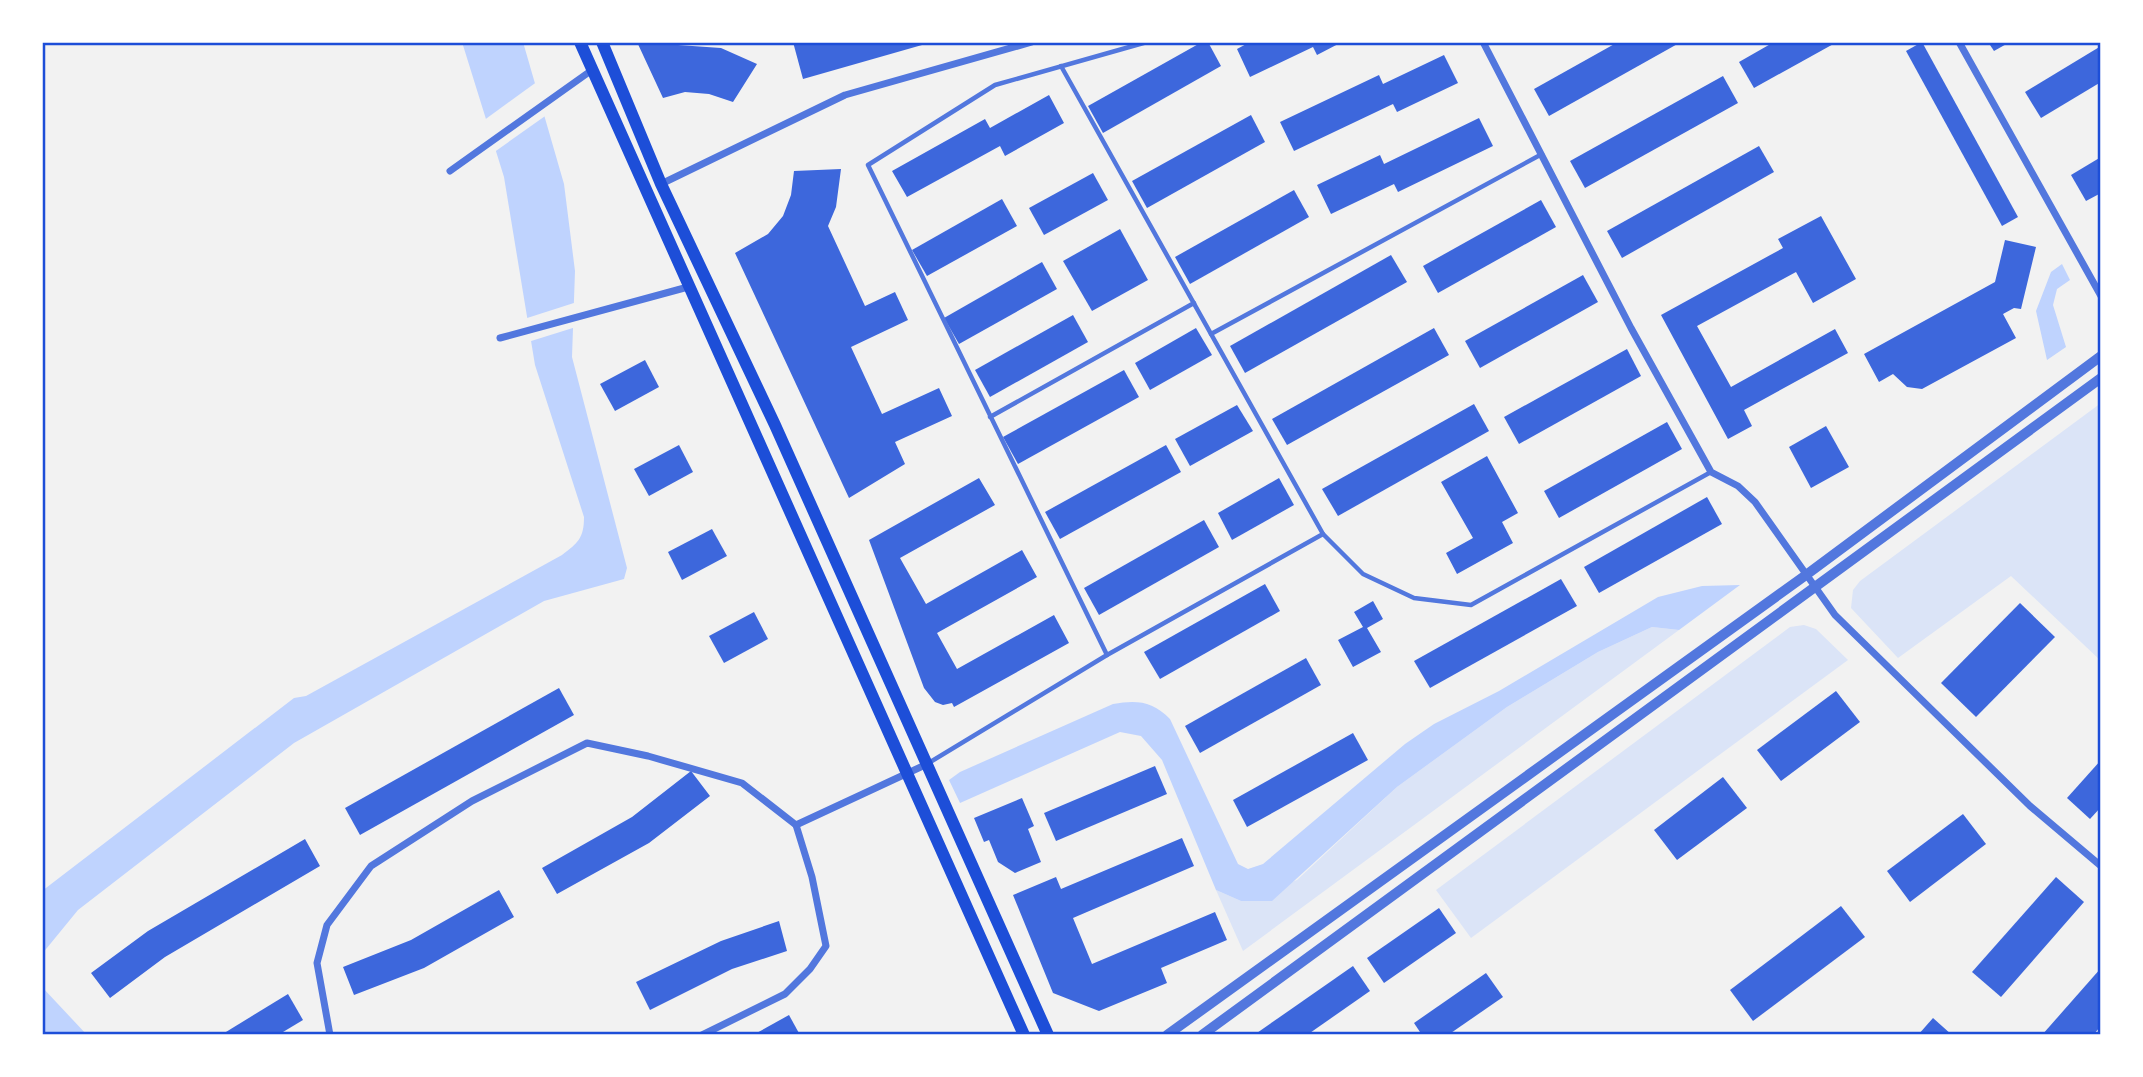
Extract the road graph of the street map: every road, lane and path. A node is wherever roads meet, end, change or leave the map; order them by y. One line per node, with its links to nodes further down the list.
1 (580, 42): 8 (main road)
2 (602, 42): 11 (main road)
3 (1032, 42): 11 (street)
4 (1147, 42): 7 (lane)
5 (1483, 42): 9 (street)
6 (1959, 42): 13 (street)
7 (1061, 66): 14 (lane); 19 (lane)
8 (592, 70): 10 (street); 12 (main road)
9 (1542, 154): 15 (lane); 20 (street)
10 (450, 171)
11 (661, 184): 25 (main road)
12 (688, 287): 16 (street); 26 (main road)
13 (2101, 296)
14 (1194, 303): 15 (lane); 19 (lane)
15 (1211, 334): 21 (lane)
16 (500, 338)
17 (2101, 356): 22 (street)
18 (2101, 378): 23 (street)
19 (990, 416): 24 (lane)
20 (1711, 472): 21 (lane); 22 (street)
21 (1323, 534): 24 (lane)
22 (1805, 575): 23 (street); 33 (street)
23 (1815, 588): 28 (street); 34 (street)
24 (1107, 655): 25 (lane)
25 (925, 765): 26 (street); 32 (main road)
26 (908, 773): 27 (street); 31 (main road)
27 (796, 825): 29 (street); 30 (street)
28 (2101, 866)
29 (330, 1035)
30 (702, 1035)
31 (1024, 1035)
32 (1048, 1035)
33 (1167, 1035)
34 (1202, 1035)

